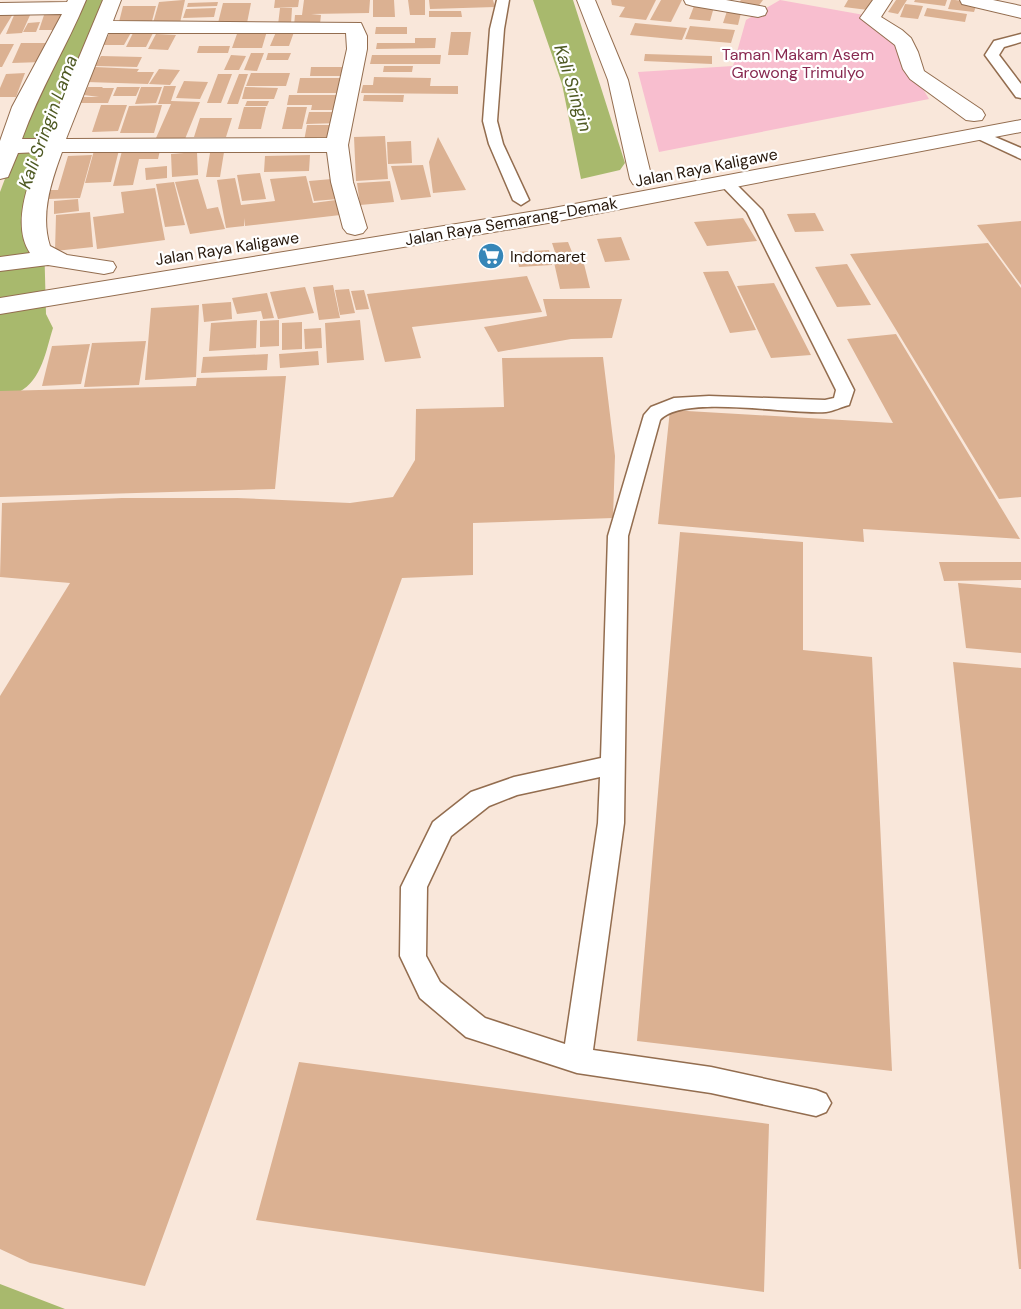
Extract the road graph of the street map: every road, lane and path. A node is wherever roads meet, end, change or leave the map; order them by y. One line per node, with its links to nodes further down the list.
1 (111, 0): 11 (main road)
2 (503, 0): 26 (lane)
3 (586, 0): 23 (main road)
4 (693, 0): 9 (main road)
5 (883, 0): 18 (main road)
6 (969, 0): 10 (main road)
7 (76, 4): 8 (main road); 16 (main road)
8 (0, 9)
9 (758, 11)
10 (1021, 12)
11 (100, 27): 19 (main road); 20 (main road)
12 (1021, 38): 13 (lane)
13 (1021, 94)
14 (1021, 106): 18 (main road, Jalan Raya Kaligawe)
15 (0, 107): 16 (main road)
16 (23, 107): 21 (main road)
17 (1021, 126): 18 (main road, Jalan Raya Semarang-Demak)
18 (984, 131): 22 (lane); 23 (main road, Jalan Raya Kaligawe); 25 (main road, Jalan Raya Semarang-Demak)
19 (52, 145): 20 (main road); 21 (main road); 29 (main road)
20 (337, 145): 27 (main road)
21 (14, 146): 24 (main road)
22 (1021, 154)
23 (639, 169): 26 (main road, Jalan Raya Kaligawe)
24 (0, 172)
25 (738, 194): 31 (main road, Jalan Raya Semarang-Demak); 32 (lane)
26 (521, 200): 27 (main road, Jalan Raya Kaligawe)
27 (355, 228): 29 (main road, Jalan Raya Kaligawe)
28 (0, 264): 29 (main road)
29 (44, 265): 30 (main road, Jalan Raya Kaligawe)
30 (0, 284)
31 (0, 306)
32 (612, 765): 33 (lane); 33 (lane)
33 (577, 1060): 34 (lane)
34 (816, 1104)

